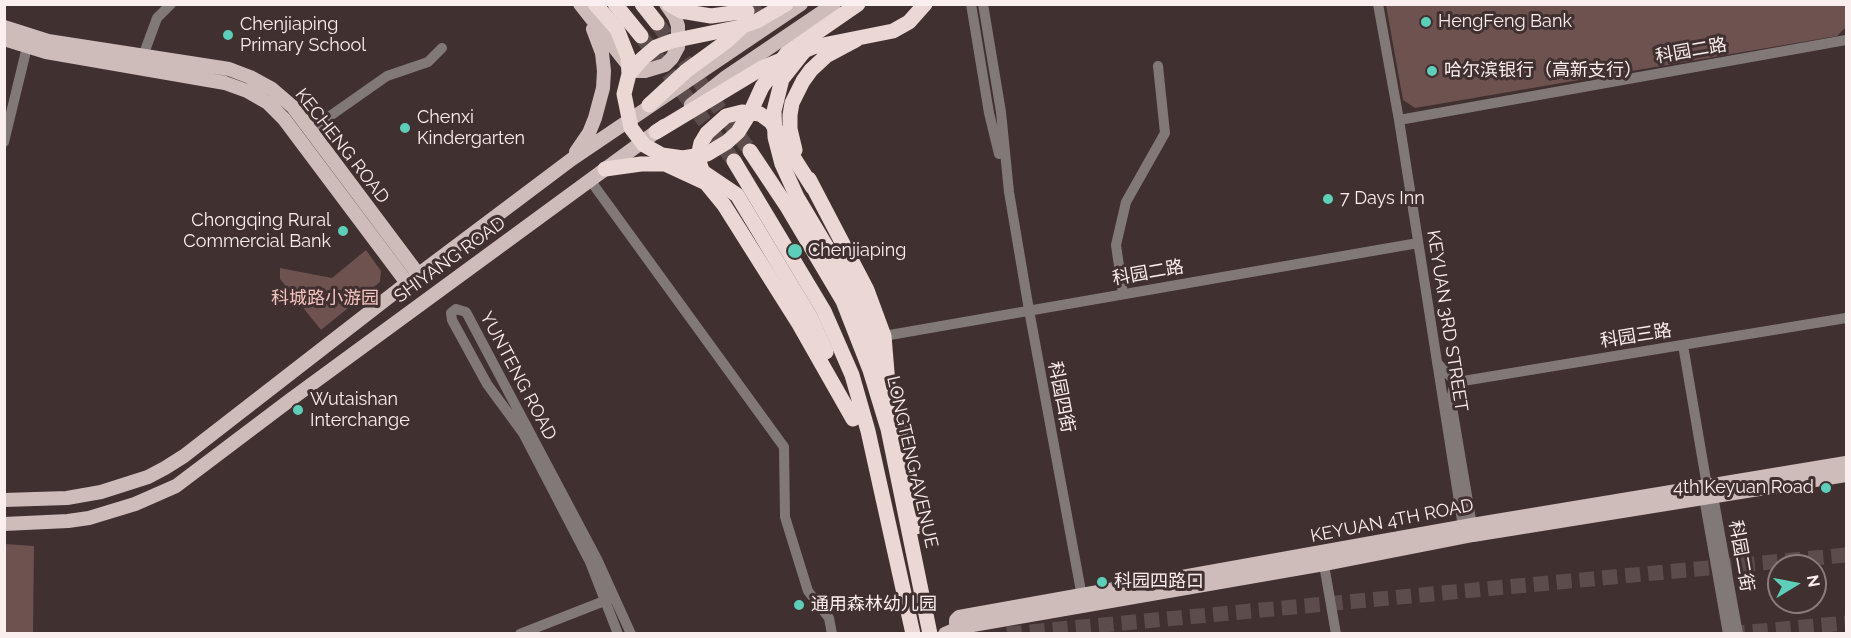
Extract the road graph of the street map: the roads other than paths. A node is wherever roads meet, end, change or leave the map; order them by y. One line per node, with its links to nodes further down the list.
1 (171, 4): 23 (street)
2 (615, 4): 17 (highway)
3 (642, 4): 15 (highway)
4 (668, 4): 13 (main road); 26 (highway)
5 (786, 4): 25 (highway, bridge)
6 (801, 4): 26 (main road, SHIYANG ROAD)
7 (834, 4): 29 (main road, SHIYANG ROAD)
8 (858, 4): 14 (highway, bridge)
9 (925, 4): 19 (highway)
10 (971, 4): 39 (street, 科园四街)
11 (983, 4): 39 (street, 科园四街)
12 (1378, 4): 27 (street, KEYUAN 3RD STREET)
13 (586, 7): 25 (highway, bridge); 33 (main road)
14 (832, 21): 32 (highway, bridge); 49 (highway, bridge)
15 (657, 23)
16 (4, 27): 23 (main road, KECHENG ROAD)
17 (640, 36)
18 (4, 39): 21 (main road, KECHENG ROAD)
19 (856, 40): 29 (highway); 38 (highway)
20 (1846, 40): 27 (street, 科园二路)
21 (27, 47): 30 (street); 41 (main road, KECHENG ROAD)
22 (442, 48): 28 (street)
23 (143, 56): 28 (main road, KECHENG ROAD)
24 (1158, 66): 42 (street)
25 (629, 74): 32 (highway, bridge)
26 (649, 105): 33 (main road, SHIYANG ROAD)
27 (1399, 120): 40 (street, KEYUAN 3RD STREET)
28 (310, 130): 41 (main road, KECHENG ROAD)
29 (656, 132): 35 (main road, SHIYANG ROAD)
30 (4, 142)
31 (750, 151): 59 (highway, LONGTENG AVENUE)
32 (662, 155): 50 (highway, bridge)
33 (572, 159): 41 (main road, SHIYANG ROAD)
34 (734, 161): 55 (highway, LONGTENG AVENUE)
35 (605, 169): 36 (main road, SHIYANG ROAD); 37 (highway)
36 (590, 180): 56 (main road, SHIYANG ROAD); 65 (street)
37 (706, 183): 38 (highway); 50 (highway)
38 (813, 188): 45 (highway)
39 (1009, 192): 43 (street, 科园四街)
40 (1418, 243): 42 (street, 科园二路); 47 (street, KEYUAN 3RD STREET)
41 (412, 279): 54 (main road, SHIYANG ROAD)
42 (1123, 294): 43 (street, 科园二路)
43 (1029, 310): 45 (street, 科园二路); 61 (street, 科园四街)
44 (1846, 318): 46 (street, 科园三路)
45 (884, 336): 49 (highway)
46 (1683, 345): 48 (street, 科园三路); 53 (street, 科园二街)
47 (1437, 363): 48 (street); 57 (street, KEYUAN 3RD STREET)
48 (1462, 381): 57 (street, KEYUAN 3RD STREET)
49 (888, 384): 59 (highway)
50 (853, 419): 55 (highway)
51 (1846, 463): 53 (main road, KEYUAN 4TH ROAD)
52 (1846, 475): 53 (main road, KEYUAN 4TH ROAD)
53 (1708, 493): 57 (main road, KEYUAN 4TH ROAD); 70 (street, 科园二街); 71 (street, 科园二街)
54 (4, 500)
55 (887, 514): 66 (highway, LONGTENG AVENUE)
56 (4, 524)
57 (1468, 530): 58 (main road, KEYUAN 4TH ROAD)
58 (1323, 558): 61 (main road, KEYUAN 4TH ROAD); 69 (street)
59 (918, 572): 67 (highway, LONGTENG AVENUE)
60 (611, 598): 60 (street, YUNTENG ROAD); 62 (street); 63 (street, YUNTENG ROAD); 64 (street, YUNTENG ROAD)
61 (1083, 601): 68 (main road, KEYUAN 4TH ROAD)
62 (520, 633)
63 (618, 633)
64 (631, 633)
65 (832, 633)
66 (913, 633)
67 (930, 633)
68 (945, 633)
69 (1336, 633)
70 (1728, 633)
71 (1738, 633)

